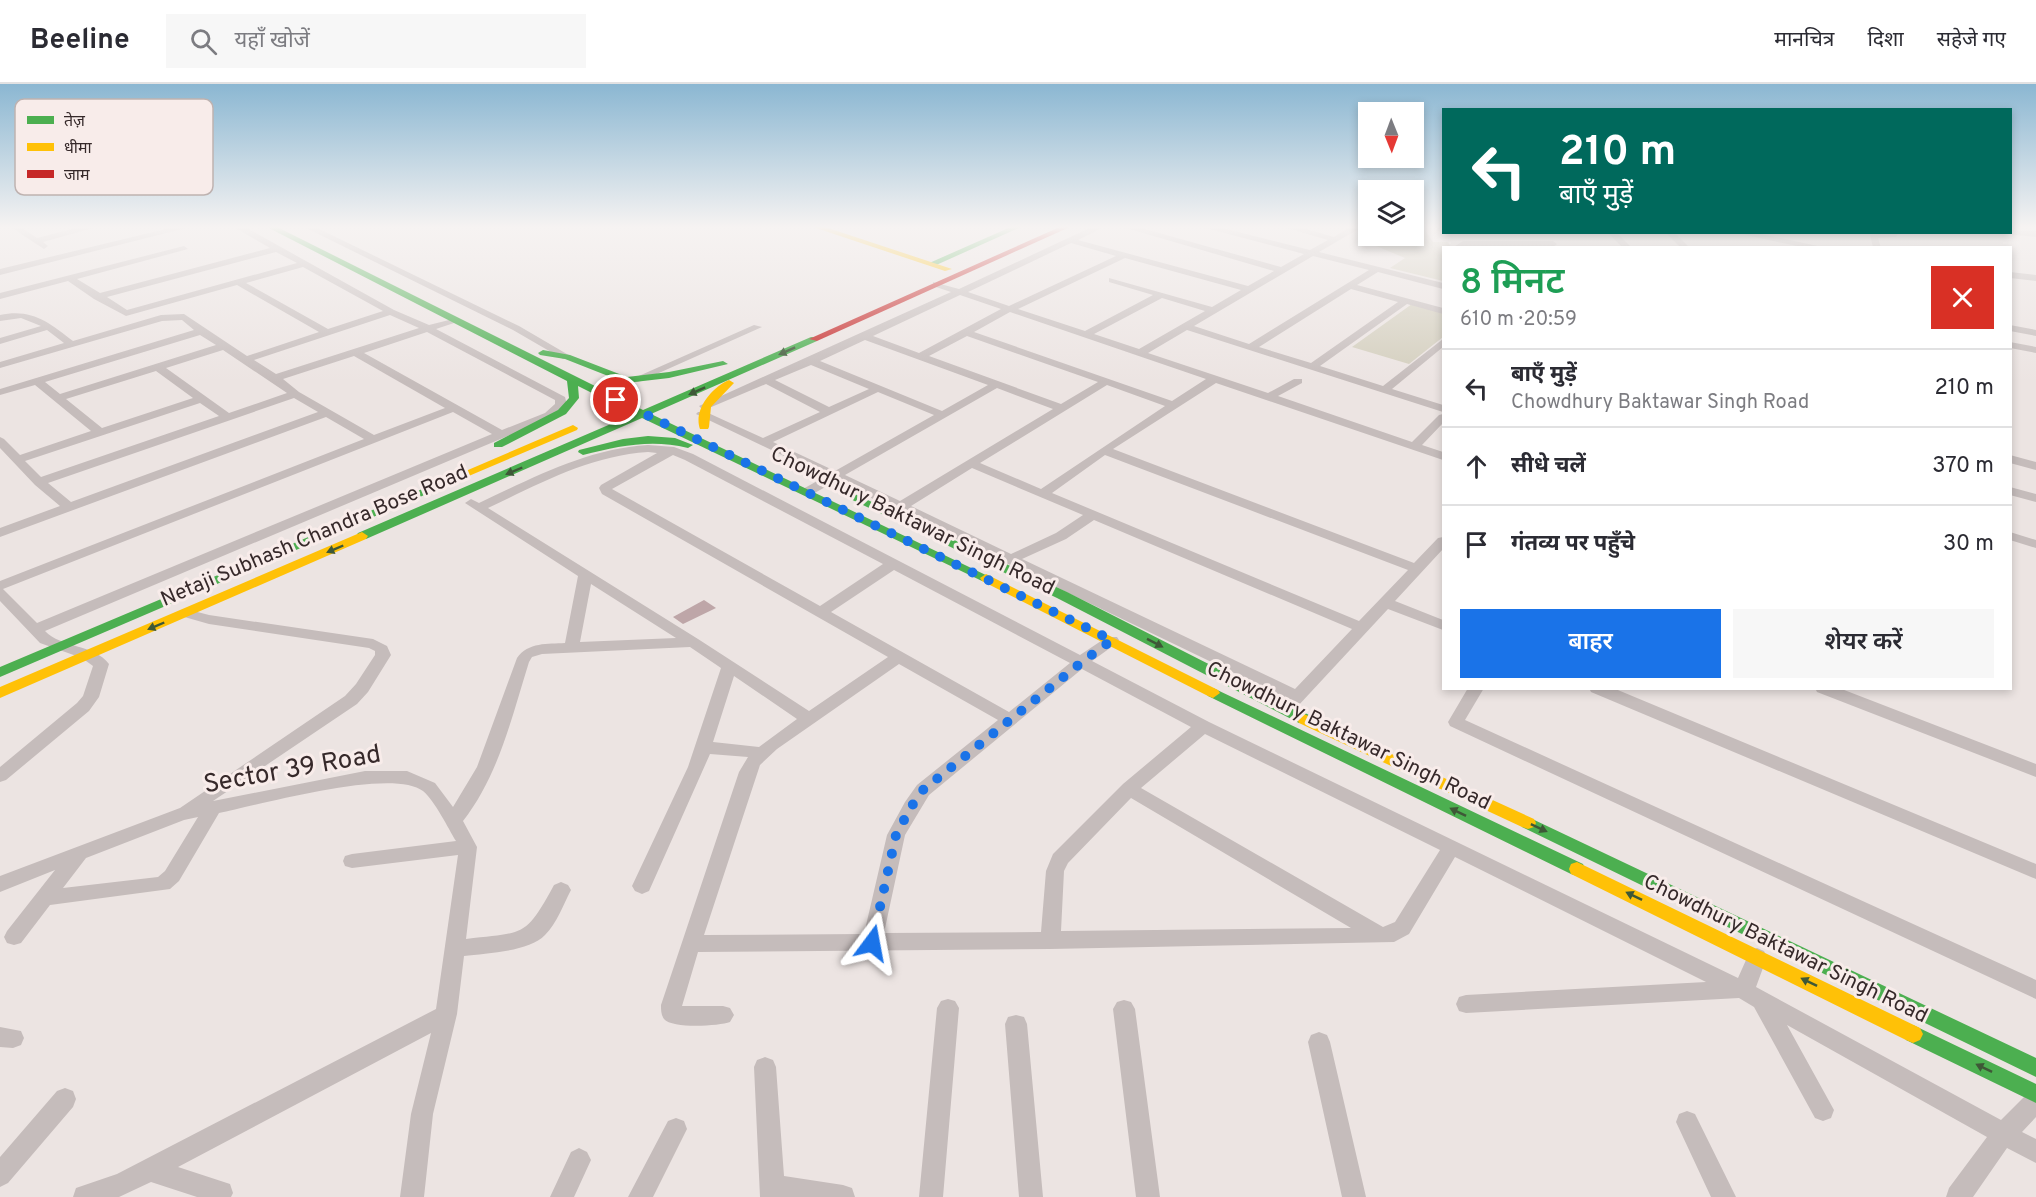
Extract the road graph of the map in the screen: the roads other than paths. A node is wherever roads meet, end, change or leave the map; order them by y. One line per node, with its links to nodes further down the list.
1 (74, 278): 16 (street)
2 (167, 278): 26 (street)
3 (253, 278): 18 (street)
4 (329, 278): 32 (street)
5 (371, 278): 35 (main road, Chowdhury Baktawar Singh Road)
6 (386, 278): 55 (main road)
7 (413, 278): 58 (street)
8 (931, 278): 28 (main road)
9 (948, 278): 19 (main road)
10 (991, 278): 23 (street)
11 (1076, 278): 29 (street)
12 (1206, 278): 22 (street)
13 (1272, 278): 22 (street)
14 (1362, 278): 20 (street)
15 (1413, 278): 21 (street)
16 (70, 279): 25 (street); 26 (street)
17 (1112, 280): 24 (street)
18 (238, 282): 26 (street); 43 (street)
19 (936, 284): 23 (street); 28 (main road)
20 (1350, 286): 27 (street); 52 (street)
21 (1442, 286)
22 (1251, 290): 30 (street)
23 (959, 293): 29 (street); 46 (street)
24 (1160, 295): 30 (street); 45 (street)
25 (0, 297): 33 (street)
26 (97, 297)
27 (1405, 301): 31 (street); 63 (street)
28 (880, 304): 61 (main road); 65 (main road, Netaji Subhash Chandra Bose Road, one-way to 65)
29 (1009, 309): 42 (street); 45 (street)
30 (1215, 310): 38 (street)
31 (1442, 311)
32 (391, 312): 39 (street); 43 (street)
33 (10, 313): 34 (street); 36 (street)
34 (0, 318)
35 (454, 320): 39 (street); 68 (main road, Chowdhury Baktawar Singh Road)
36 (48, 327): 47 (street); 49 (street)
37 (758, 327): 69 (street)
38 (1187, 327): 52 (street); 56 (street)
39 (427, 328): 54 (street); 99 (street)
40 (2012, 328): 44 (street)
41 (201, 331): 49 (street); 51 (street); 71 (street)
42 (966, 332): 57 (street); 72 (street)
43 (327, 333): 59 (street)
44 (2036, 333)
45 (1085, 335): 56 (street)
46 (864, 336): 57 (street); 60 (street)
47 (0, 341)
48 (1442, 343): 76 (street)
49 (72, 345): 62 (street)
50 (2012, 345): 53 (street)
51 (224, 346): 59 (street); 64 (street)
52 (1251, 347): 63 (street)
53 (2036, 350)
54 (355, 352): 66 (street); 86 (street)
55 (543, 353): 58 (main road); 80 (main road, Chowdhury Baktawar Singh Road)
56 (1140, 353): 67 (street)
57 (921, 356): 74 (street)
58 (567, 357): 69 (main road)
59 (245, 360): 66 (street)
60 (811, 361): 70 (street); 75 (street)
61 (723, 364): 69 (main road); 80 (main road)
62 (0, 365)
63 (1314, 366): 76 (street)
64 (159, 367): 81 (street); 82 (street)
65 (734, 374): 85 (main road, Netaji Subhash Chandra Bose Road, one-way to 85); 94 (main road)
66 (275, 378): 78 (street)
67 (1214, 379): 79 (street); 84 (street)
68 (572, 380): 83 (main road, Chowdhury Baktawar Singh Road); 116 (main road)
69 (634, 380)
70 (767, 380): 91 (street); 94 (street)
71 (37, 381): 77 (street); 81 (street)
72 (1107, 381): 84 (street); 87 (street)
73 (1298, 381): 79 (street)
74 (997, 384): 87 (street); 93 (street)
75 (879, 388): 91 (street); 93 (street)
76 (1385, 390): 88 (street)
77 (0, 392)
78 (295, 394): 89 (street); 95 (street)
79 (1269, 397): 103 (street)
80 (643, 398): 83 (main road); 85 (main road, Chowdhury Baktawar Singh Road)
81 (59, 399): 98 (street)
82 (200, 399): 95 (street); 98 (street)
83 (627, 405): 90 (main road); 92 (main road, Chowdhury Baktawar Singh Road)
84 (1173, 405): 104 (street)
85 (661, 407): 92 (main road, Netaji Subhash Chandra Bose Road); 94 (main road, Chowdhury Baktawar Singh Road)
86 (454, 408): 99 (street); 100 (street)
87 (1061, 408): 112 (street)
88 (1442, 409)
89 (328, 411): 100 (street); 122 (street)
90 (613, 411)
91 (829, 412): 102 (street)
92 (644, 413): 106 (main road, Chowdhury Baktawar Singh Road); 111 (main road, Netaji Subhash Chandra Bose Road)
93 (943, 415): 114 (street)
94 (704, 416): 102 (street); 114 (main road, Chowdhury Baktawar Singh Road)
95 (229, 418): 115 (street)
96 (1442, 418): 103 (street)
97 (581, 424): 116 (main road, Netaji Subhash Chandra Bose Road)
98 (101, 433): 108 (street)
99 (500, 434): 139 (street)
100 (372, 439): 132 (street)
101 (0, 441): 108 (street)
102 (764, 442): 114 (street)
103 (1413, 446): 107 (street)
104 (1104, 450): 119 (street); 130 (street)
105 (674, 451): 109 (street); 129 (street); 135 (street)
106 (733, 456): 109 (main road); 117 (main road, Chowdhury Baktawar Singh Road)
107 (1442, 456)
108 (18, 459): 115 (street)
109 (570, 460): 111 (main road); 131 (street)
110 (2012, 460): 113 (street)
111 (535, 462): 136 (main road, Netaji Subhash Chandra Bose Road, one-way to 136)
112 (972, 464): 119 (street); 121 (street)
113 (2036, 466)
114 (829, 479): 117 (street); 121 (street); 154 (main road, Chowdhury Baktawar Singh Road, one-way to 154)
115 (39, 482): 122 (street)
116 (423, 492): 142 (main road, Netaji Subhash Chandra Bose Road)
117 (807, 492): 140 (main road, Chowdhury Baktawar Singh Road)
118 (2012, 492): 120 (street)
119 (1042, 494): 123 (street)
120 (2036, 498)
121 (901, 506): 128 (street)
122 (69, 507): 124 (street)
123 (1092, 515): 128 (street); 138 (street)
124 (0, 533)
125 (2012, 537): 126 (street)
126 (2036, 544)
127 (1441, 546): 130 (street)
128 (1010, 560): 153 (street)
129 (893, 564): 135 (street); 146 (street)
130 (1417, 569): 134 (street)
131 (585, 576): 141 (street); 143 (street)
132 (0, 586)
133 (0, 593): 139 (street)
134 (1384, 602): 137 (street); 138 (street)
135 (821, 612): 145 (street)
136 (186, 613): 144 (main road, Netaji Subhash Chandra Bose Road, one-way to 144); 165 (street)
137 (1442, 625)
138 (1362, 628): 153 (street)
139 (34, 630): 142 (street)
140 (1112, 640): 146 (street); 157 (main road, Chowdhury Baktawar Singh Road)
141 (693, 642): 143 (street); 147 (street)
142 (58, 646): 144 (street); 148 (main road, Netaji Subhash Chandra Bose Road)
143 (572, 647): 166 (street)
144 (87, 655): 152 (main road, Netaji Subhash Chandra Bose Road); 162 (street)
145 (900, 656): 155 (street); 156 (street)
146 (1082, 662): 156 (street); 158 (street)
147 (729, 666): 155 (street); 159 (street)
148 (0, 672)
149 (1475, 690): 184 (street)
150 (1602, 690): 171 (street)
151 (1828, 690): 161 (street)
152 (0, 693)
153 (1297, 697): 154 (street)
154 (1284, 710): 157 (street); 194 (main road, Chowdhury Baktawar Singh Road, one-way to 194)
155 (809, 719): 160 (street)
156 (1010, 720): 179 (street)
157 (1272, 723): 182 (main road, Chowdhury Baktawar Singh Road, one-way to 157)
158 (1203, 726): 163 (street); 168 (street)
159 (703, 747): 160 (street); 173 (street)
160 (762, 753): 180 (street)
161 (2036, 771)
162 (0, 777)
163 (1129, 789): 176 (street); 178 (street)
164 (213, 808): 165 (street, Sector 39 Road); 166 (street, Sector 39 Road); 175 (street)
165 (181, 814): 169 (street, Sector 39 Road)
166 (453, 820): 167 (street, Sector 39 Road)
167 (468, 846): 170 (street); 181 (street)
168 (1452, 846): 176 (street); 183 (street)
169 (81, 851): 172 (street, Sector 39 Road); 175 (street)
170 (352, 861)
171 (2036, 872)
172 (0, 884)
173 (642, 886)
174 (561, 890): 181 (street)
175 (44, 898): 177 (street)
176 (1381, 936): 178 (street)
177 (14, 937)
178 (1050, 941): 179 (street)
179 (872, 943): 180 (street)
180 (691, 944): 190 (street)
181 (453, 949): 189 (street)
182 (1757, 957): 183 (street); 195 (main road, Chowdhury Baktawar Singh Road, one-way to 182)
183 (1741, 989): 185 (street); 186 (street)
184 (2036, 990)
185 (1761, 999): 198 (street); 201 (street)
186 (1466, 1004)
187 (948, 1008): 213 (street)
188 (1124, 1009): 215 (street)
189 (446, 1014): 204 (street); 209 (street)
190 (723, 1015)
191 (1016, 1024): 214 (street)
192 (1319, 1042): 216 (street)
193 (765, 1067): 206 (street)
194 (2036, 1068)
195 (2036, 1094)
196 (65, 1098): 205 (street)
197 (2036, 1101): 201 (street)
198 (1823, 1110)
199 (1687, 1122): 217 (street)
200 (675, 1130): 211 (street)
201 (2002, 1136): 202 (street); 218 (street)
202 (2036, 1152)
203 (579, 1161): 210 (street)
204 (148, 1169): 207 (street); 208 (street)
205 (0, 1175)
206 (772, 1191): 212 (street)
207 (85, 1197)
208 (218, 1197)
209 (412, 1197)
210 (562, 1197)
211 (640, 1197)
212 (843, 1197)
213 (932, 1197)
214 (1030, 1197)
215 (1148, 1197)
216 (1354, 1197)
217 (1724, 1197)
218 (1958, 1197)

